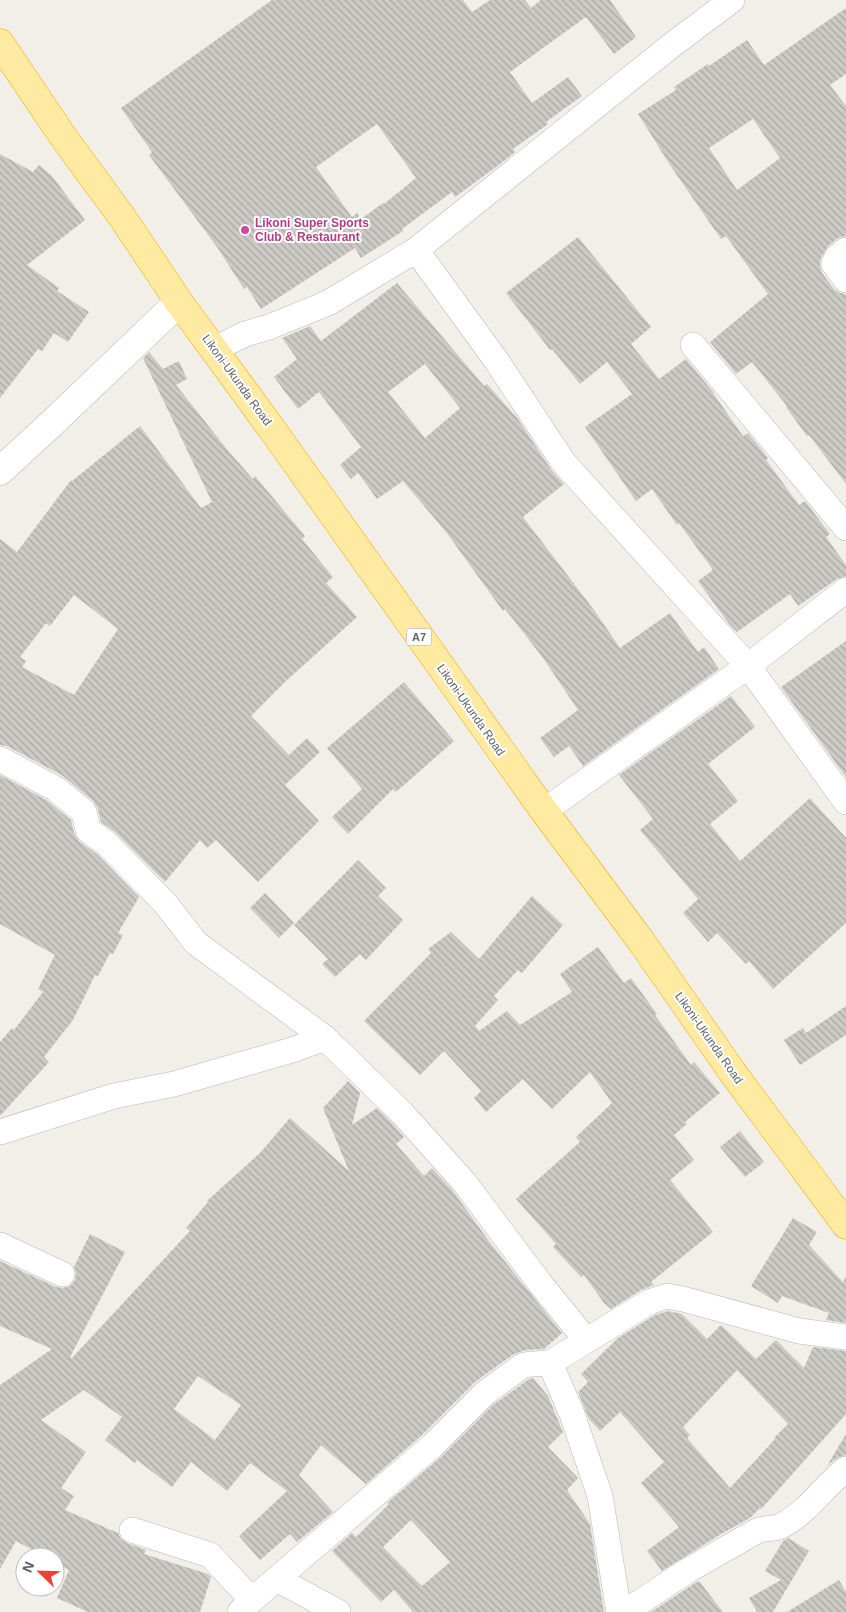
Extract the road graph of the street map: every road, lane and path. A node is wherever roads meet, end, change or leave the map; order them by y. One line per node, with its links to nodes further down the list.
1 (732, 0): 3 (street)
2 (0, 43): 6 (highway, Likoni-Ukunda Road / A7)
3 (416, 250): 8 (street); 12 (street)
4 (846, 250): 5 (street)
5 (846, 280)
6 (179, 302): 8 (highway, Likoni-Ukunda Road / A7); 9 (street)
7 (693, 345): 10 (street)
8 (215, 349): 15 (highway, Likoni-Ukunda Road / A7)
9 (0, 471)
10 (846, 528)
11 (846, 590): 12 (street)
12 (748, 666): 14 (street); 15 (street)
13 (0, 759): 16 (street)
14 (846, 802)
15 (544, 811): 18 (highway, Likoni-Ukunda Road / A7)
16 (325, 1038): 17 (street); 22 (street)
17 (0, 1132)
18 (846, 1225)
19 (0, 1246): 20 (street)
20 (62, 1274)
21 (846, 1337): 22 (street)
22 (586, 1340): 23 (street)
23 (550, 1363): 26 (street); 29 (street)
24 (846, 1469): 30 (street)
25 (132, 1530): 27 (street)
26 (277, 1579): 27 (street); 28 (street)
27 (246, 1606)
28 (338, 1612)
29 (619, 1612)
30 (625, 1612)

